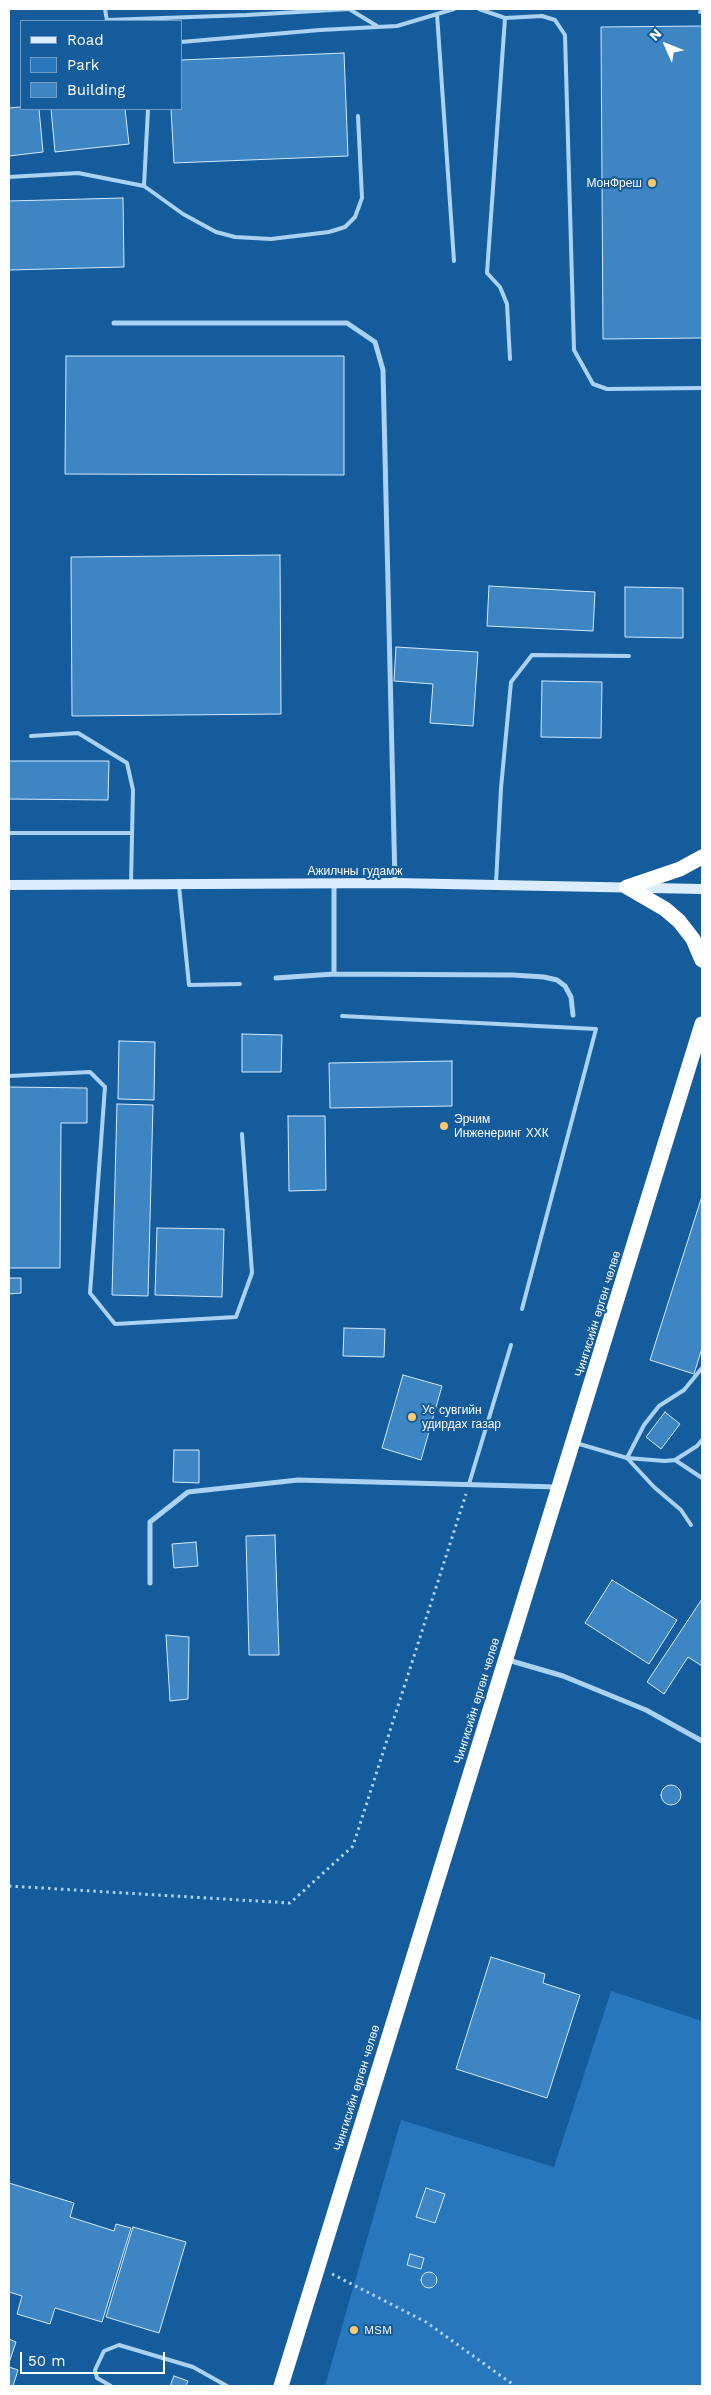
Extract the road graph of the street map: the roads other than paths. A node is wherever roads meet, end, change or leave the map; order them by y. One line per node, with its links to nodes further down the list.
1 (349, 9): 6 (lane); 7 (lane)
2 (454, 9): 4 (lane)
3 (479, 9): 5 (lane)
4 (438, 14): 7 (lane); 13 (lane)
5 (505, 18): 15 (lane); 16 (lane)
6 (127, 20)
7 (379, 27): 8 (lane)
8 (182, 42)
9 (148, 110): 12 (lane)
10 (358, 116): 12 (lane)
11 (9, 177): 12 (lane)
12 (144, 186)
13 (454, 262)
14 (114, 323): 25 (street)
15 (510, 359)
16 (702, 388)
17 (629, 656): 27 (lane)
18 (31, 736): 20 (lane)
19 (9, 833): 20 (lane)
20 (132, 833): 22 (lane)
21 (702, 857): 28 (highway)
22 (130, 884): 23 (main road, Ажилчны гудамж); 26 (main road, Ажилчны гудамж)
23 (179, 884): 24 (main road, Ажилчны гудамж); 33 (lane)
24 (334, 884): 25 (main road, Ажилчны гудамж); 31 (street)
25 (395, 884): 27 (main road, Ажилчны гудамж)
26 (9, 885)
27 (496, 885): 28 (main road, Ажилчны гудамж)
28 (627, 887): 29 (main road, Ажилчны гудамж); 30 (highway)
29 (702, 889)
30 (702, 960)
31 (334, 974): 32 (street); 34 (street)
32 (276, 978)
33 (240, 984)
34 (572, 1015)
35 (342, 1016): 39 (lane)
36 (702, 1024): 43 (highway, Чингисийн өргөн чөлөө)
37 (9, 1076): 38 (lane)
38 (242, 1134)
39 (522, 1309)
40 (511, 1345): 47 (lane)
41 (702, 1368): 44 (lane)
42 (702, 1440): 45 (lane)
43 (574, 1442): 44 (lane); 48 (highway, Чингисийн өргөн чөлөө)
44 (627, 1458): 45 (lane); 49 (lane)
45 (675, 1460): 46 (lane)
46 (702, 1478)
47 (469, 1484): 48 (street); 50 (street)
48 (560, 1487): 51 (highway, Чингисийн өргөн чөлөө)
49 (690, 1525)
50 (150, 1583)
51 (505, 1659): 52 (street); 55 (highway, Чингисийн өргөн чөлөө)
52 (702, 1742)
53 (111, 2386): 54 (lane)
54 (227, 2386)
55 (281, 2386)

